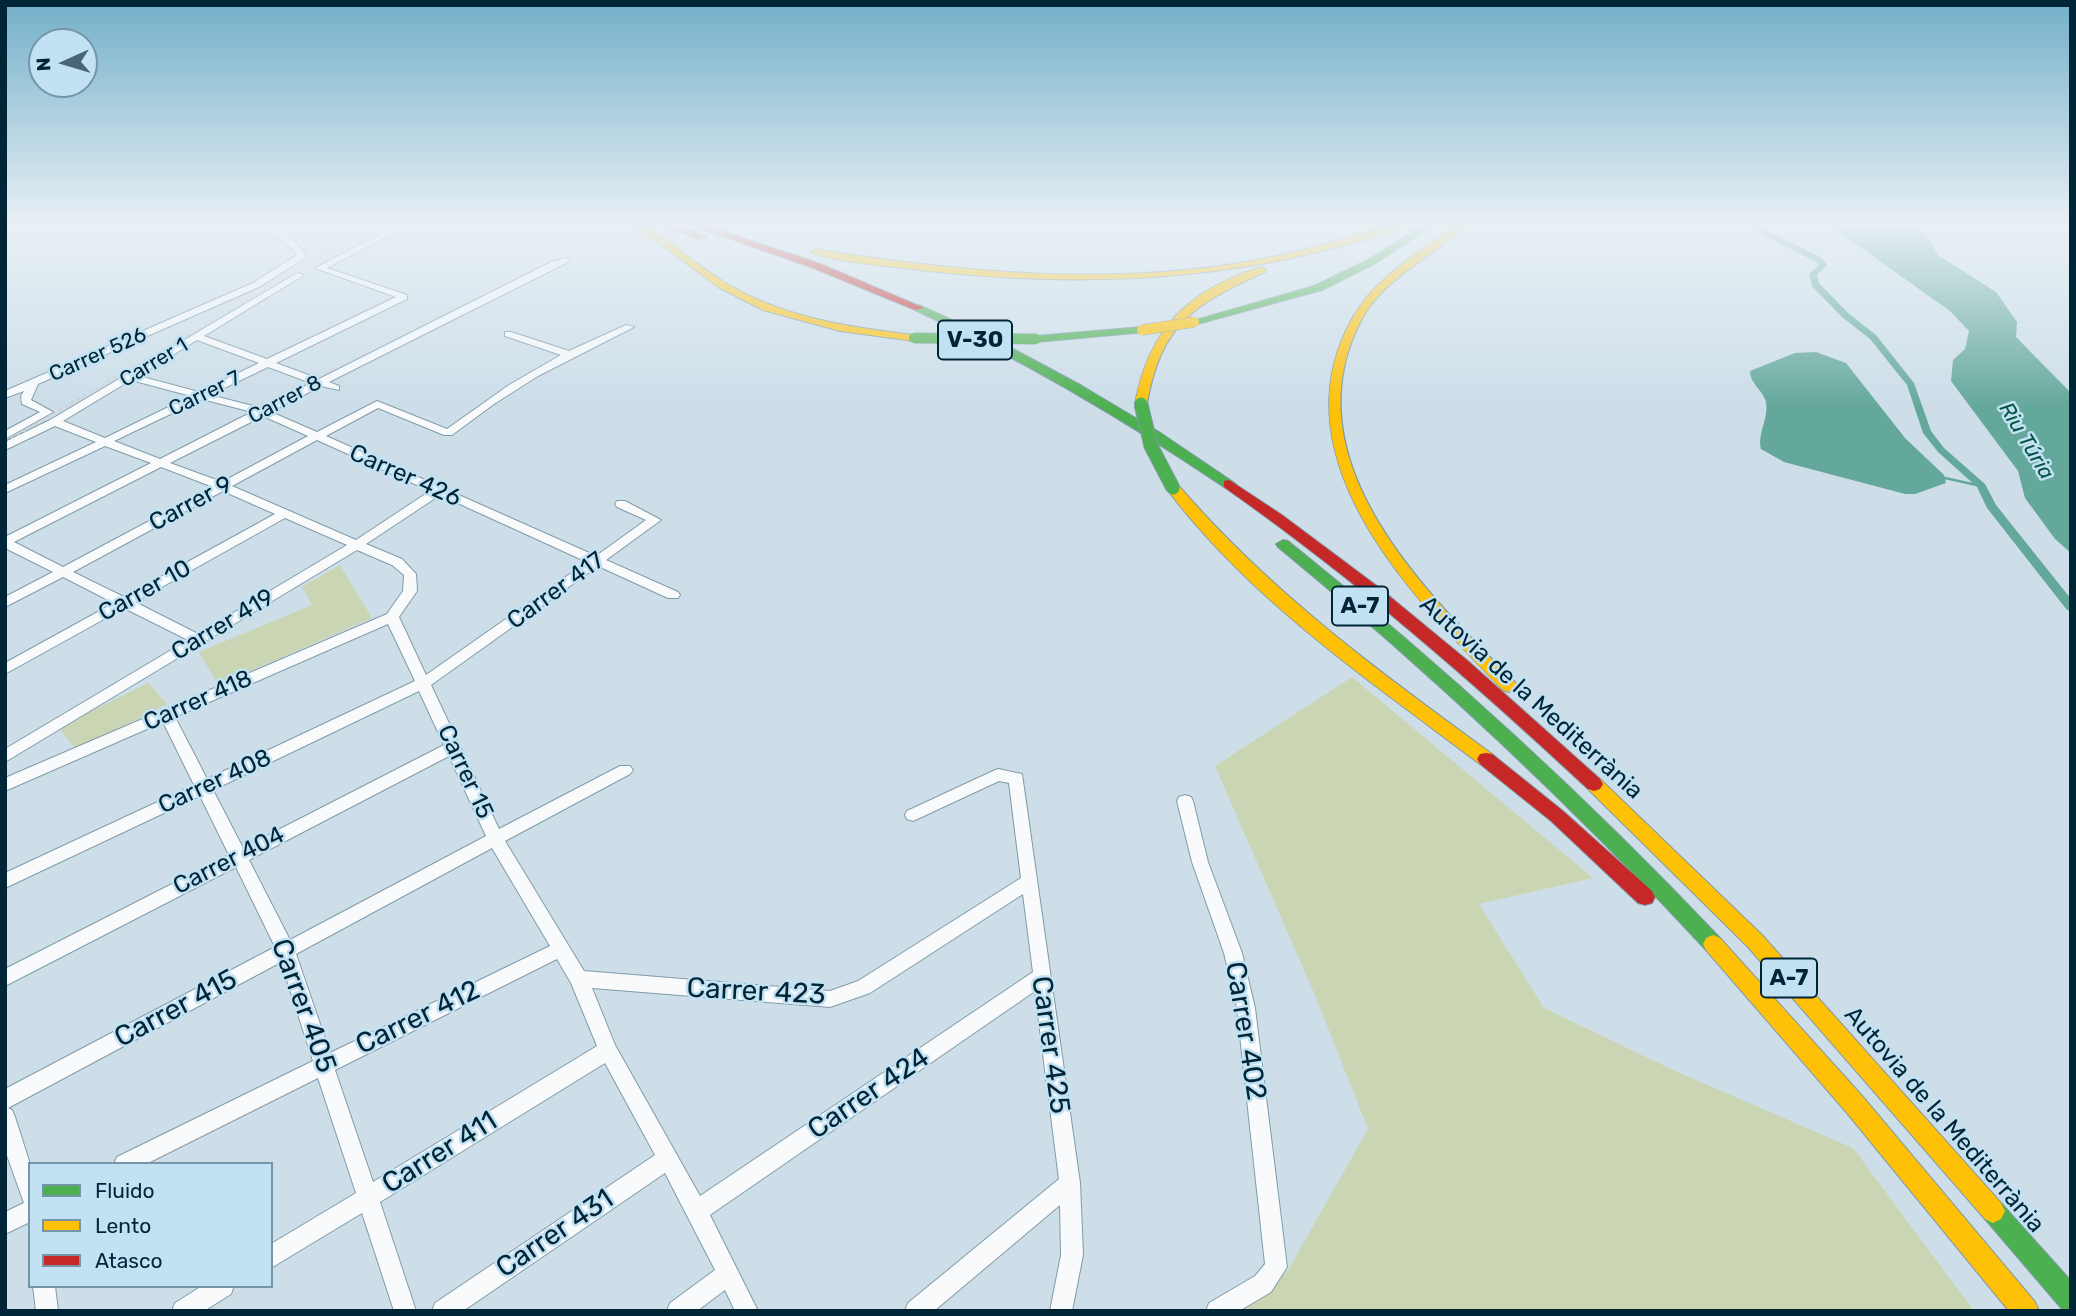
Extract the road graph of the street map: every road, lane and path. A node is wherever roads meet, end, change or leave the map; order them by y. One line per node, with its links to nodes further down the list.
1 (259, 283): 18 (street, Carrer 526)
2 (286, 283): 13 (street, Carrer 1)
3 (364, 283): 15 (street, Carrer 7)
4 (516, 283): 17 (street, Carrer 8)
5 (720, 283): 9 (highway, V-30, bridge)
6 (832, 283): 70 (highway, Autovia de la Mediterrània / A-7)
7 (860, 283): 53 (highway, Autovia de la Mediterrània / A-7)
8 (1230, 283): 70 (highway, bridge)
9 (1327, 283)
10 (1390, 283): 53 (highway)
11 (629, 327): 14 (street)
12 (508, 334): 14 (street)
13 (197, 337): 15 (street); 16 (street, Carrer 1)
14 (567, 354): 25 (street, Carrer 9)
15 (268, 363): 17 (street); 21 (street, Carrer 7)
16 (131, 377): 21 (street, Carrer 426); 23 (street, Carrer 1)
17 (319, 382): 19 (street); 22 (street, Carrer 8)
18 (33, 384): 20 (street, Carrer 526); 23 (street)
19 (335, 388)
20 (5, 395)
21 (202, 395): 22 (street, Carrer 426); 26 (street, Carrer 7)
22 (262, 412): 25 (street, Carrer 426); 28 (street, Carrer 8)
23 (51, 417): 24 (street, Carrer 1); 26 (street); 27 (street, Carrer 1)
24 (5, 436)
25 (317, 437): 29 (street, Carrer 9); 31 (street, Carrer 426)
26 (104, 442): 28 (street); 30 (street, Carrer 7)
27 (5, 447)
28 (161, 464): 29 (street); 34 (street, Carrer 8)
29 (223, 487): 33 (street); 37 (street, Carrer 9)
30 (5, 490)
31 (438, 491): 35 (street, Carrer 419); 36 (street, Carrer 426)
32 (621, 504): 36 (street, Carrer 417)
33 (285, 513): 35 (street); 40 (street, Carrer 10)
34 (5, 543): 37 (street)
35 (356, 544): 41 (street); 42 (street, Carrer 419)
36 (596, 562): 38 (street, Carrer 426); 44 (street, Carrer 417)
37 (66, 572): 39 (street, Carrer 9); 40 (street)
38 (673, 595)
39 (5, 603)
40 (125, 603): 42 (street); 43 (street, Carrer 10)
41 (392, 617): 44 (street, Carrer 15); 45 (street, Carrer 418)
42 (199, 640): 47 (street, Carrer 419)
43 (5, 669)
44 (424, 683): 46 (street, Carrer 15); 50 (street, Carrer 408)
45 (167, 715): 49 (street, Carrer 418); 50 (street, Carrer 405)
46 (453, 747): 54 (street, Carrer 15); 55 (street, Carrer 404)
47 (5, 755)
48 (625, 770): 54 (street, Carrer 415)
49 (5, 785)
50 (203, 788): 55 (street, Carrer 405); 56 (street, Carrer 408)
51 (1185, 801): 89 (street, Carrer 402)
52 (913, 814): 57 (street, Carrer 425)
53 (1636, 822): 80 (highway, Autovia de la Mediterrània / A-7)
54 (496, 840): 58 (street, Carrer 15); 59 (street, Carrer 415)
55 (239, 856): 59 (street, Carrer 405); 61 (street, Carrer 404)
56 (5, 881)
57 (1028, 882): 60 (street, Carrer 425); 62 (street, Carrer 423)
58 (562, 948): 62 (street, Carrer 15); 64 (street, Carrer 412)
59 (286, 950): 64 (street, Carrer 405); 65 (street, Carrer 415)
60 (1040, 976): 69 (street, Carrer 425); 73 (street, Carrer 424)
61 (5, 978)
62 (579, 979): 63 (street, Carrer 15)
63 (608, 1050): 67 (street, Carrer 15); 72 (street, Carrer 411)
64 (324, 1063): 68 (street, Carrer 412); 72 (street, Carrer 405)
65 (5, 1100)
66 (5, 1117): 71 (street)
67 (667, 1158): 73 (street, Carrer 15); 84 (street, Carrer 431)
68 (128, 1162)
69 (1070, 1183): 87 (street); 88 (street, Carrer 425)
70 (1923, 1183): 90 (highway, Autovia de la Mediterrània / A-7)
71 (28, 1189)
72 (366, 1198): 76 (street, Carrer 411); 83 (street, Carrer 405)
73 (697, 1211): 77 (street, Carrer 15)
74 (28, 1212): 75 (street)
75 (5, 1223)
76 (273, 1256)
77 (727, 1274): 85 (street); 86 (street, Carrer 15)
78 (44, 1288): 81 (street)
79 (220, 1288): 82 (street)
80 (2071, 1300)
81 (47, 1311)
82 (183, 1311)
83 (405, 1311)
84 (443, 1311)
85 (678, 1311)
86 (747, 1311)
87 (916, 1311)
88 (1061, 1311)
89 (1217, 1311)
90 (2026, 1311)

